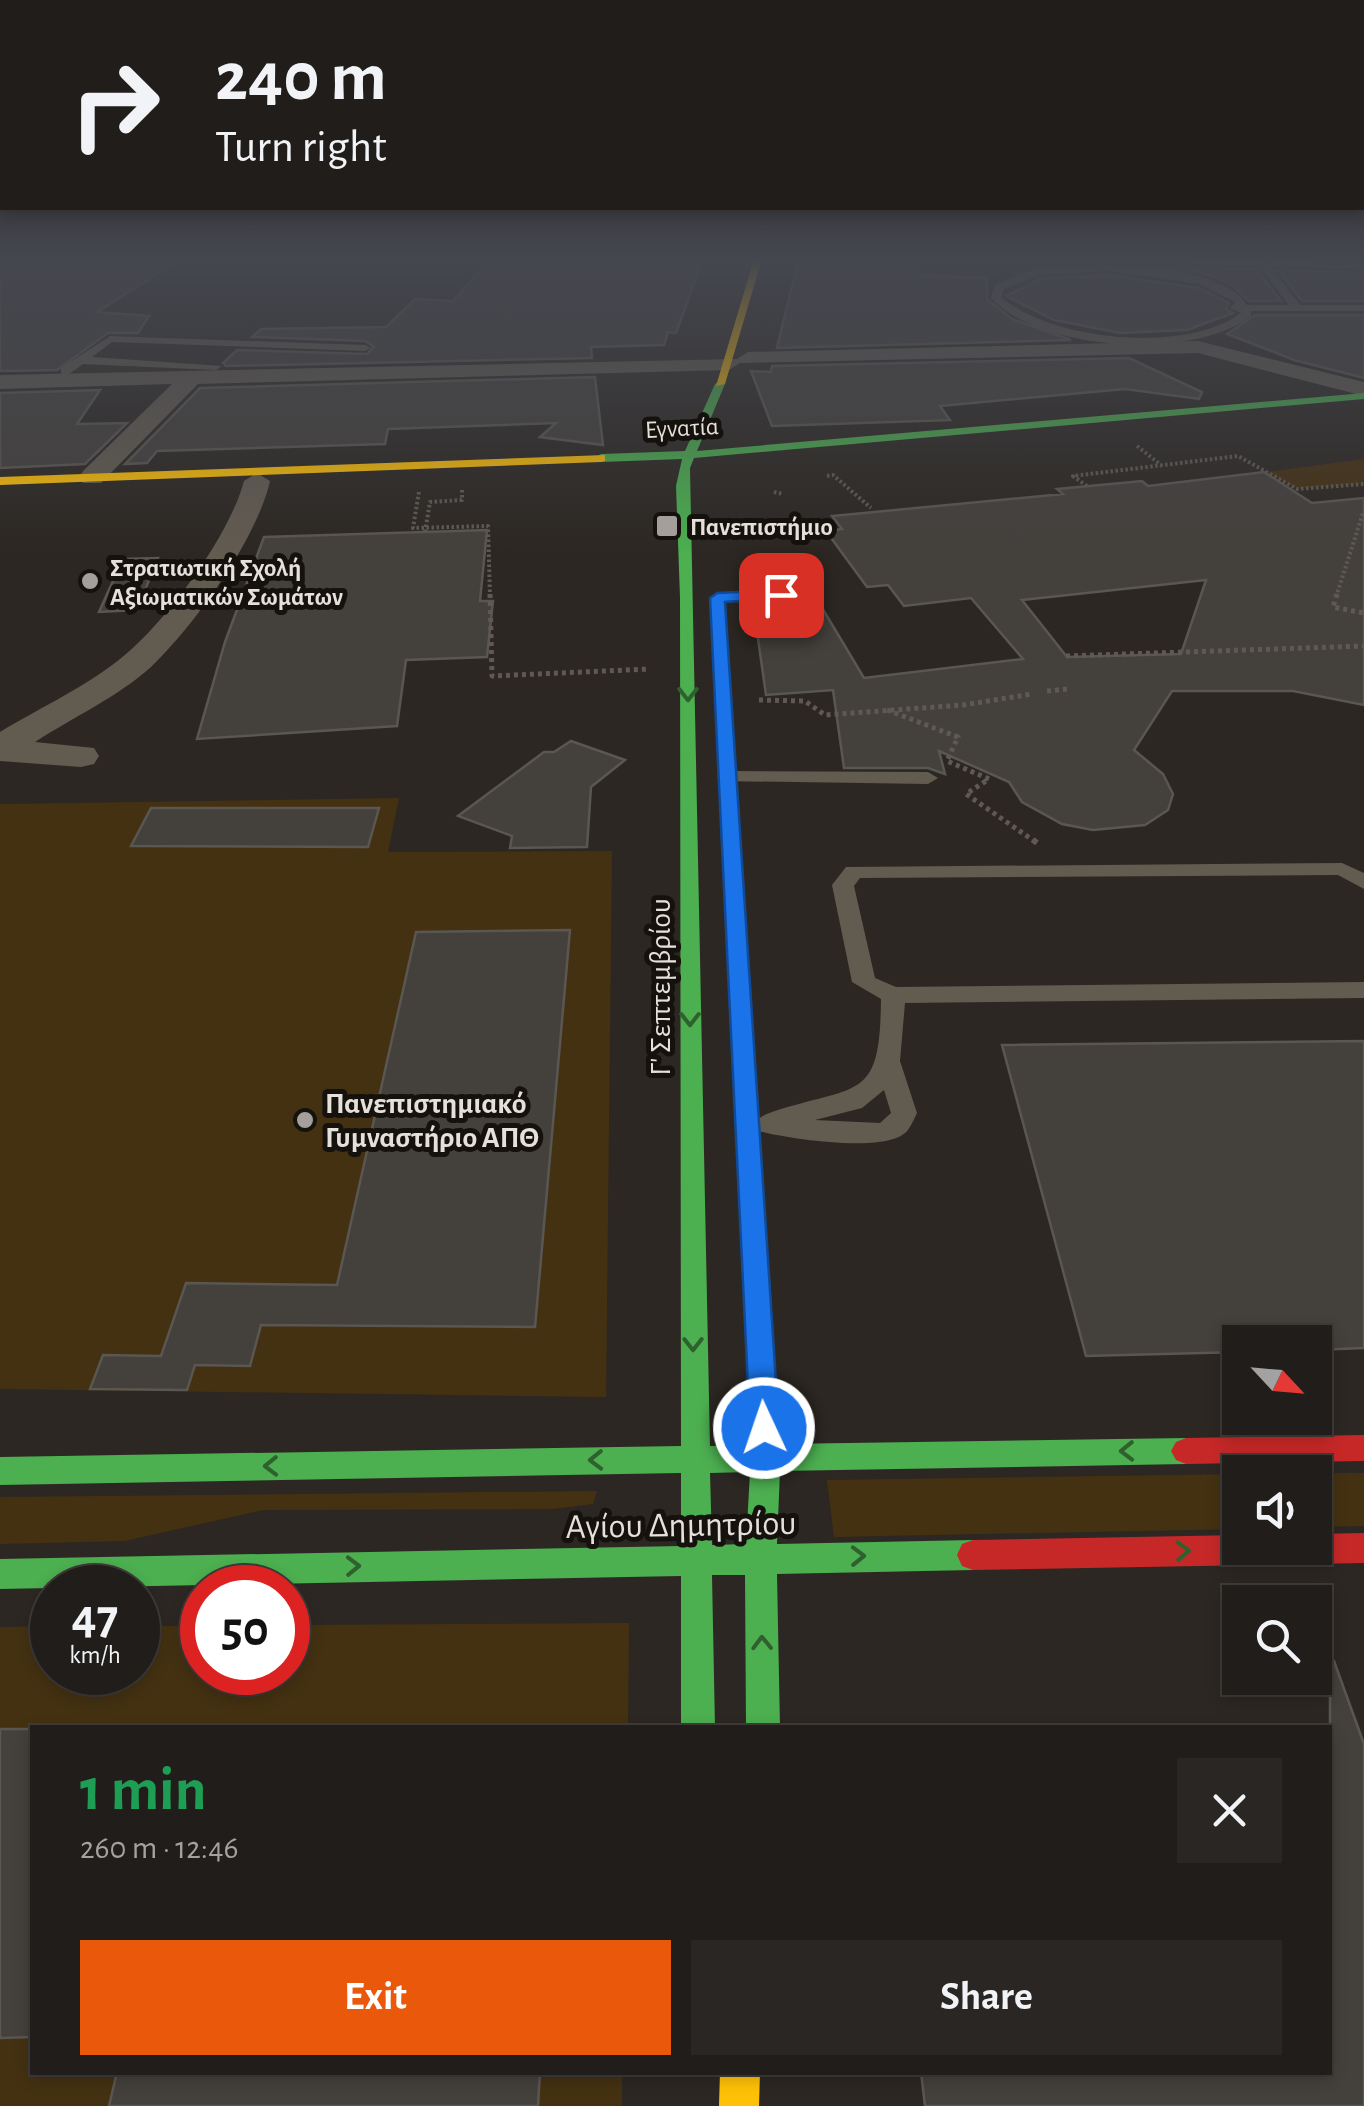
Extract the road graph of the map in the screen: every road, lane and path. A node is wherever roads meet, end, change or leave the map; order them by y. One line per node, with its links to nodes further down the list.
1 (84, 357): 7 (lane)
2 (224, 357): 10 (lane)
3 (356, 357): 9 (lane)
4 (739, 357): 8 (main road, Γ' Σεπτεμβρίου)
5 (859, 357): 8 (street)
6 (1249, 357): 13 (street)
7 (80, 360): 10 (lane); 11 (lane)
8 (738, 361): 9 (street); 16 (main road, Γ' Σεπτεμβρίου); 18 (main road, Γ' Σεπτεμβρίου)
9 (351, 363): 10 (street)
10 (207, 370): 12 (street); 20 (street)
11 (65, 371)
12 (0, 382)
13 (1364, 392): 18 (main road, Εγνατία)
14 (1364, 414): 15 (main road, Εγνατία)
15 (1124, 436): 17 (path); 18 (main road, Εγνατία)
16 (687, 462): 18 (main road, Εγνατία); 20 (main road, Εγνατία); 24 (main road, Εγνατία); 57 (main road, Γ' Σεπτεμβρίου, one-way to 57)
17 (1164, 467): 22 (path); 25 (path)
18 (714, 468)
19 (818, 476): 28 (path)
20 (92, 477): 23 (main road, Εγνατία)
21 (461, 480): 30 (path)
22 (1364, 480)
23 (0, 481)
24 (258, 482): 26 (main road, Εγνατία); 46 (street)
25 (1087, 486)
26 (0, 492)
27 (418, 502): 30 (path)
28 (870, 508)
29 (1364, 514): 33 (path)
30 (426, 530): 38 (path)
31 (717, 589): 32 (lane); 34 (main road)
32 (781, 595)
33 (1364, 613)
34 (718, 627)
35 (1364, 646): 36 (path)
36 (1066, 656)
37 (721, 664): 48 (main road)
38 (654, 669)
39 (1068, 689): 40 (path)
40 (1046, 691)
41 (1032, 694): 44 (path)
42 (753, 700): 45 (path)
43 (847, 708): 45 (path)
44 (888, 710): 45 (path); 50 (path)
45 (855, 713)
46 (0, 749): 47 (street)
47 (81, 756)
48 (727, 777): 49 (lane); 55 (main road)
49 (928, 778)
50 (1078, 871): 51 (lane); 53 (lane)
51 (1364, 882)
52 (1364, 990): 53 (lane)
53 (893, 995): 54 (lane)
54 (888, 1064): 55 (lane); 55 (lane)
55 (758, 1124): 58 (main road)
56 (1364, 1448): 58 (main road, Αγίου Δημητρίου, one-way to 58)
57 (693, 1458): 58 (main road, Αγίου Δημητρίου); 59 (main road, Αγίου Δημητρίου, one-way to 59); 61 (main road, Γ' Σεπτεμβρίου)
58 (766, 1458): 62 (main road)
59 (0, 1470)
60 (1364, 1548): 62 (main road, Αγίου Δημητρίου, one-way to 60)
61 (696, 1558): 62 (main road, Αγίου Δημητρίου); 63 (main road, Αγίου Δημητρίου, one-way to 61); 64 (main road, Γ' Σεπτεμβρίου)
62 (761, 1558): 65 (main road, one-way to 62)
63 (0, 1574)
64 (698, 1725)
65 (763, 1725)
66 (738, 2075): 67 (main road)
67 (739, 2106)

